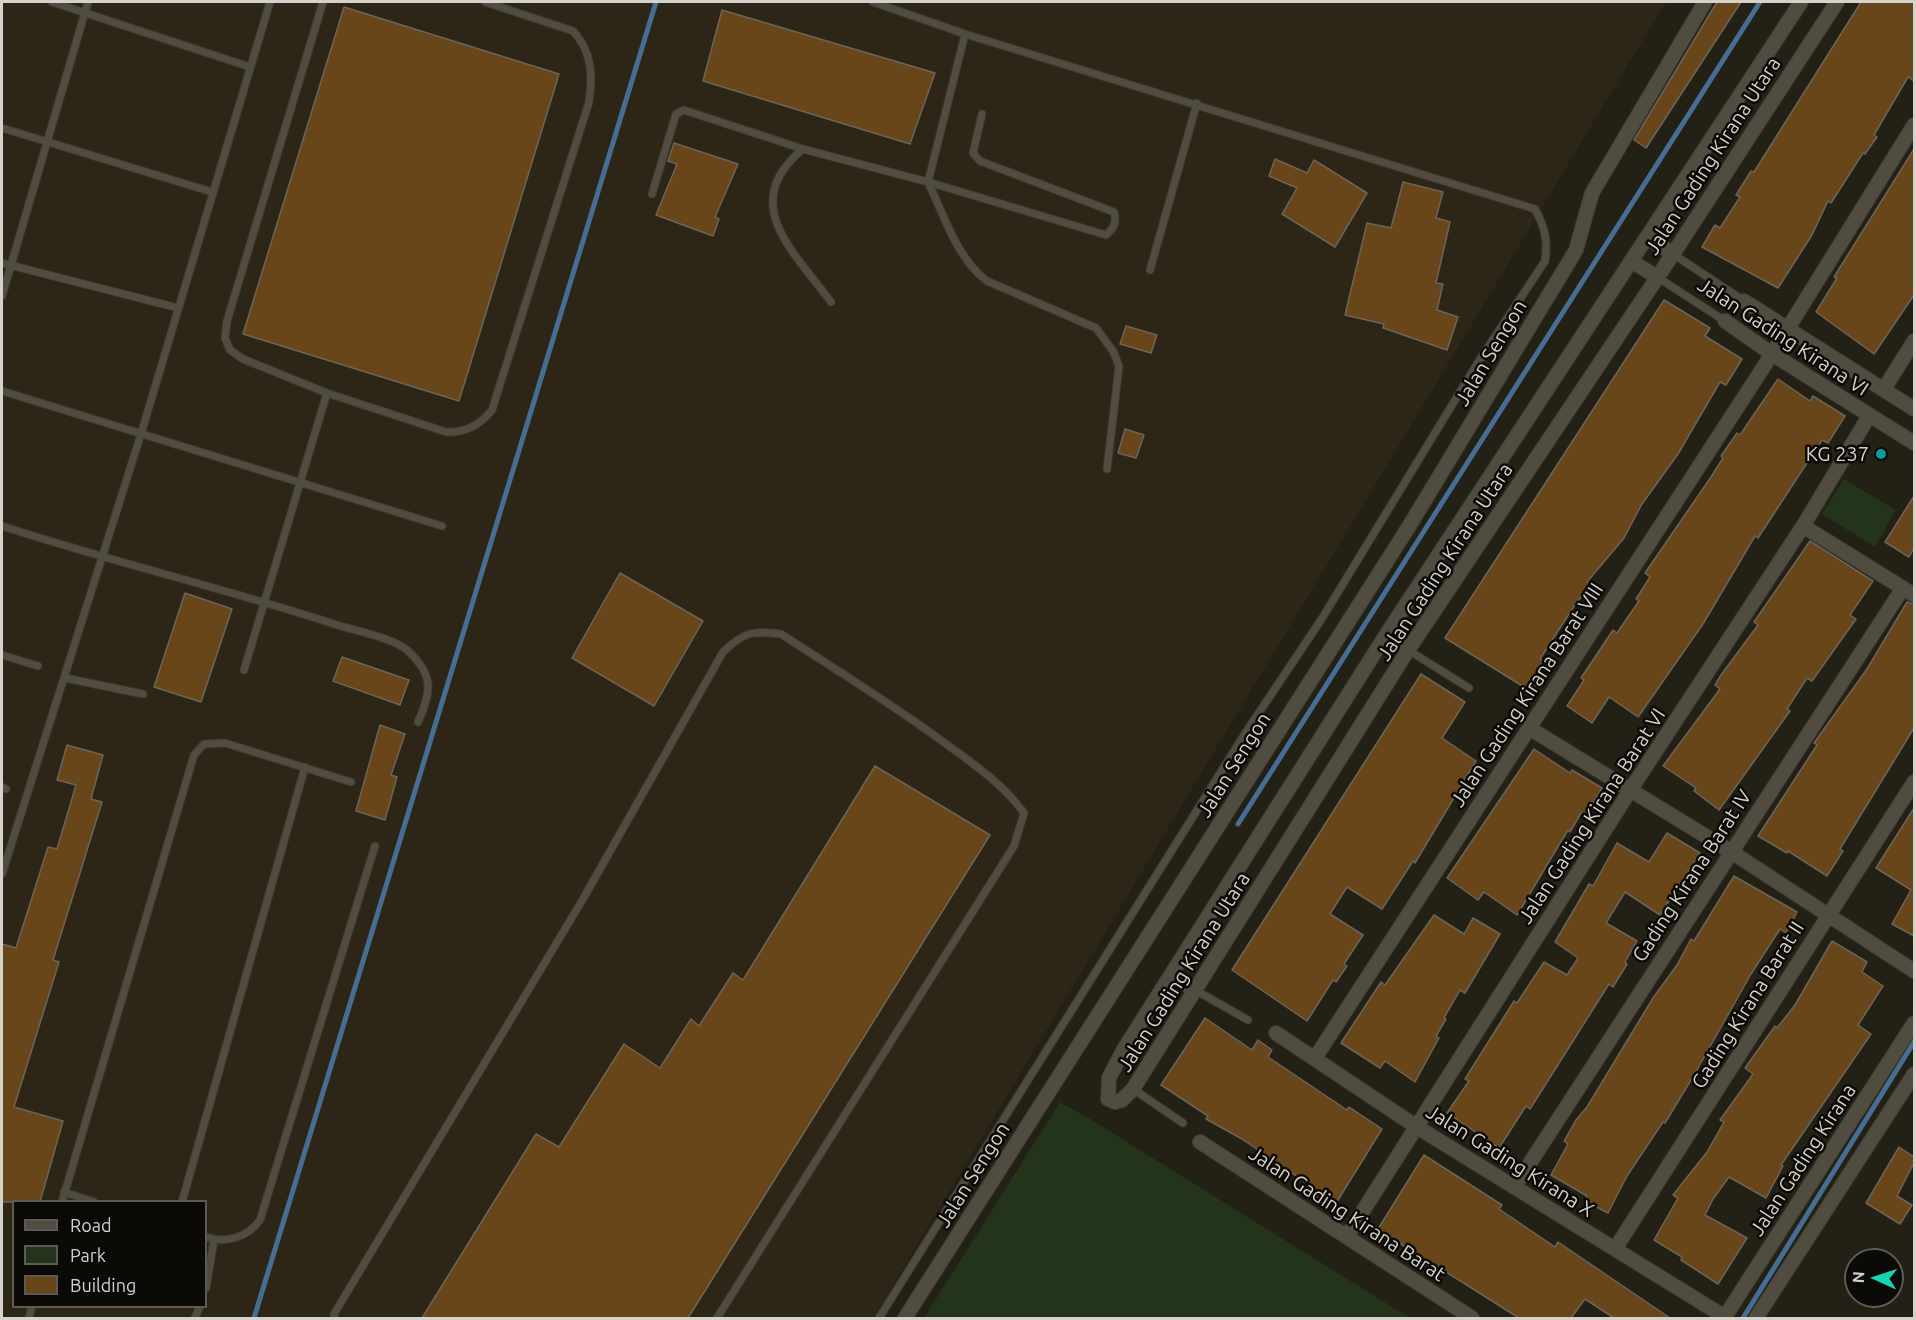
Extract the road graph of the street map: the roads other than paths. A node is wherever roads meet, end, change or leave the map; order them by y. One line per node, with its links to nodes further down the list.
1 (52, 2): 13 (lane)
2 (88, 2): 13 (lane)
3 (270, 2): 15 (lane)
4 (324, 2): 42 (lane)
5 (485, 2): 11 (lane)
6 (873, 2): 12 (lane)
7 (899, 2): 12 (lane)
8 (1705, 2): 98 (street, Jalan Sengon)
9 (1801, 2): 25 (street, Jalan Gading Kirana Utara)
10 (1837, 2): 26 (street, Jalan Gading Kirana Utara)
11 (499, 4): 42 (lane)
12 (896, 10): 14 (lane)
13 (84, 14): 15 (lane); 20 (lane)
14 (965, 34): 16 (lane); 22 (lane)
15 (250, 67): 23 (lane)
16 (1197, 103): 30 (lane); 97 (lane)
17 (982, 114): 22 (lane)
18 (1914, 125): 37 (street, Jalan Gading Kirana Barat VIII)
19 (2, 128): 20 (lane)
20 (45, 141): 23 (lane); 29 (lane)
21 (803, 149): 22 (lane); 24 (lane); 34 (lane)
22 (928, 182): 47 (lane)
23 (212, 192): 35 (lane)
24 (652, 194)
25 (1647, 237): 26 (street, Jalan Gading Kirana VI); 27 (street, Jalan Gading Kirana Utara)
26 (1673, 254): 31 (street, Jalan Gading Kirana Utara); 33 (lane, Jalan Gading Kirana VI)
27 (1631, 261): 31 (street, Jalan Gading Kirana VI); 55 (street, Jalan Gading Kirana Utara)
28 (2, 263): 29 (lane)
29 (11, 266): 32 (lane); 35 (lane)
30 (1150, 270)
31 (1657, 277): 36 (lane, Jalan Gading Kirana VI); 56 (street, Jalan Gading Kirana Utara)
32 (2, 296)
33 (1744, 301): 37 (street, Jalan Gading Kirana VI)
34 (831, 302)
35 (178, 308): 45 (lane)
36 (1725, 321): 39 (street, Jalan Gading Kirana VI)
37 (1787, 328): 39 (street, Jalan Gading Kirana Barat VIII); 40 (street, Jalan Gading Kirana VI)
38 (1914, 341): 40 (street)
39 (1772, 354): 44 (street, Jalan Gading Kirana VI); 64 (street, Jalan Gading Kirana Barat VIII)
40 (1884, 389): 43 (street, Jalan Gading Kirana VI)
41 (2, 391): 45 (lane)
42 (327, 393): 48 (lane)
43 (1914, 409)
44 (1869, 416): 46 (street, Jalan Gading Kirana VI); 51 (street, Jalan Gading Kirana Barat VI)
45 (141, 434): 48 (lane); 52 (lane)
46 (1914, 443)
47 (1107, 469)
48 (301, 483): 50 (lane); 54 (lane)
49 (2, 526): 52 (lane)
50 (442, 526)
51 (1803, 526): 53 (street); 68 (street, Jalan Gading Kirana Barat VI)
52 (101, 558): 54 (lane); 60 (lane)
53 (1909, 592): 70 (street, Gading Kirana Barat IV)
54 (265, 602): 59 (lane); 63 (lane)
55 (1386, 635): 56 (street); 74 (street, Jalan Gading Kirana Utara)
56 (1408, 650): 61 (lane); 75 (street, Jalan Gading Kirana Utara)
57 (2, 655): 58 (lane)
58 (38, 666)
59 (244, 670)
60 (65, 678): 62 (lane); 71 (lane)
61 (1469, 688)
62 (142, 694)
63 (418, 722)
64 (1529, 728): 68 (street); 79 (street, Jalan Gading Kirana Barat VIII)
65 (305, 767): 66 (lane); 86 (lane); 89 (lane)
66 (351, 782)
67 (1914, 782): 72 (street, Gading Kirana Barat II)
68 (1631, 789): 70 (street); 83 (street, Jalan Gading Kirana Barat VI)
69 (375, 846): 92 (lane)
70 (1730, 851): 72 (street); 85 (street, Gading Kirana Barat IV)
71 (2, 874)
72 (1828, 914): 73 (street); 93 (street, Gading Kirana Barat II)
73 (1914, 971)
74 (1172, 976): 75 (street); 81 (street, Jalan Gading Kirana Utara)
75 (1195, 990): 76 (lane); 81 (street, Jalan Gading Kirana Utara)
76 (1248, 1020)
77 (1914, 1023): 100 (street, Jalan Gading Kirana)
78 (1276, 1033): 79 (street, Jalan Gading Kirana X)
79 (1315, 1058): 83 (street, Jalan Gading Kirana X)
80 (1914, 1074): 101 (street)
81 (1134, 1089): 82 (lane)
82 (1183, 1122)
83 (1417, 1127): 85 (street, Jalan Gading Kirana X); 90 (street, Jalan Gading Kirana Barat VI)
84 (1200, 1142): 90 (street, Jalan Gading Kirana Barat)
85 (1515, 1186): 93 (street, Jalan Gading Kirana X)
86 (64, 1192): 87 (lane); 88 (lane)
87 (62, 1200)
88 (88, 1200)
89 (183, 1200)
90 (1347, 1236): 99 (street, Jalan Gading Kirana Barat)
91 (207, 1237): 92 (lane)
92 (214, 1240): 94 (lane)
93 (1616, 1249): 100 (street, Jalan Gading Kirana X)
94 (207, 1282)
95 (335, 1318): 96 (lane)
96 (717, 1318)
97 (879, 1318)
98 (905, 1318)
99 (1472, 1318)
100 (1725, 1318)
101 (1756, 1318)

